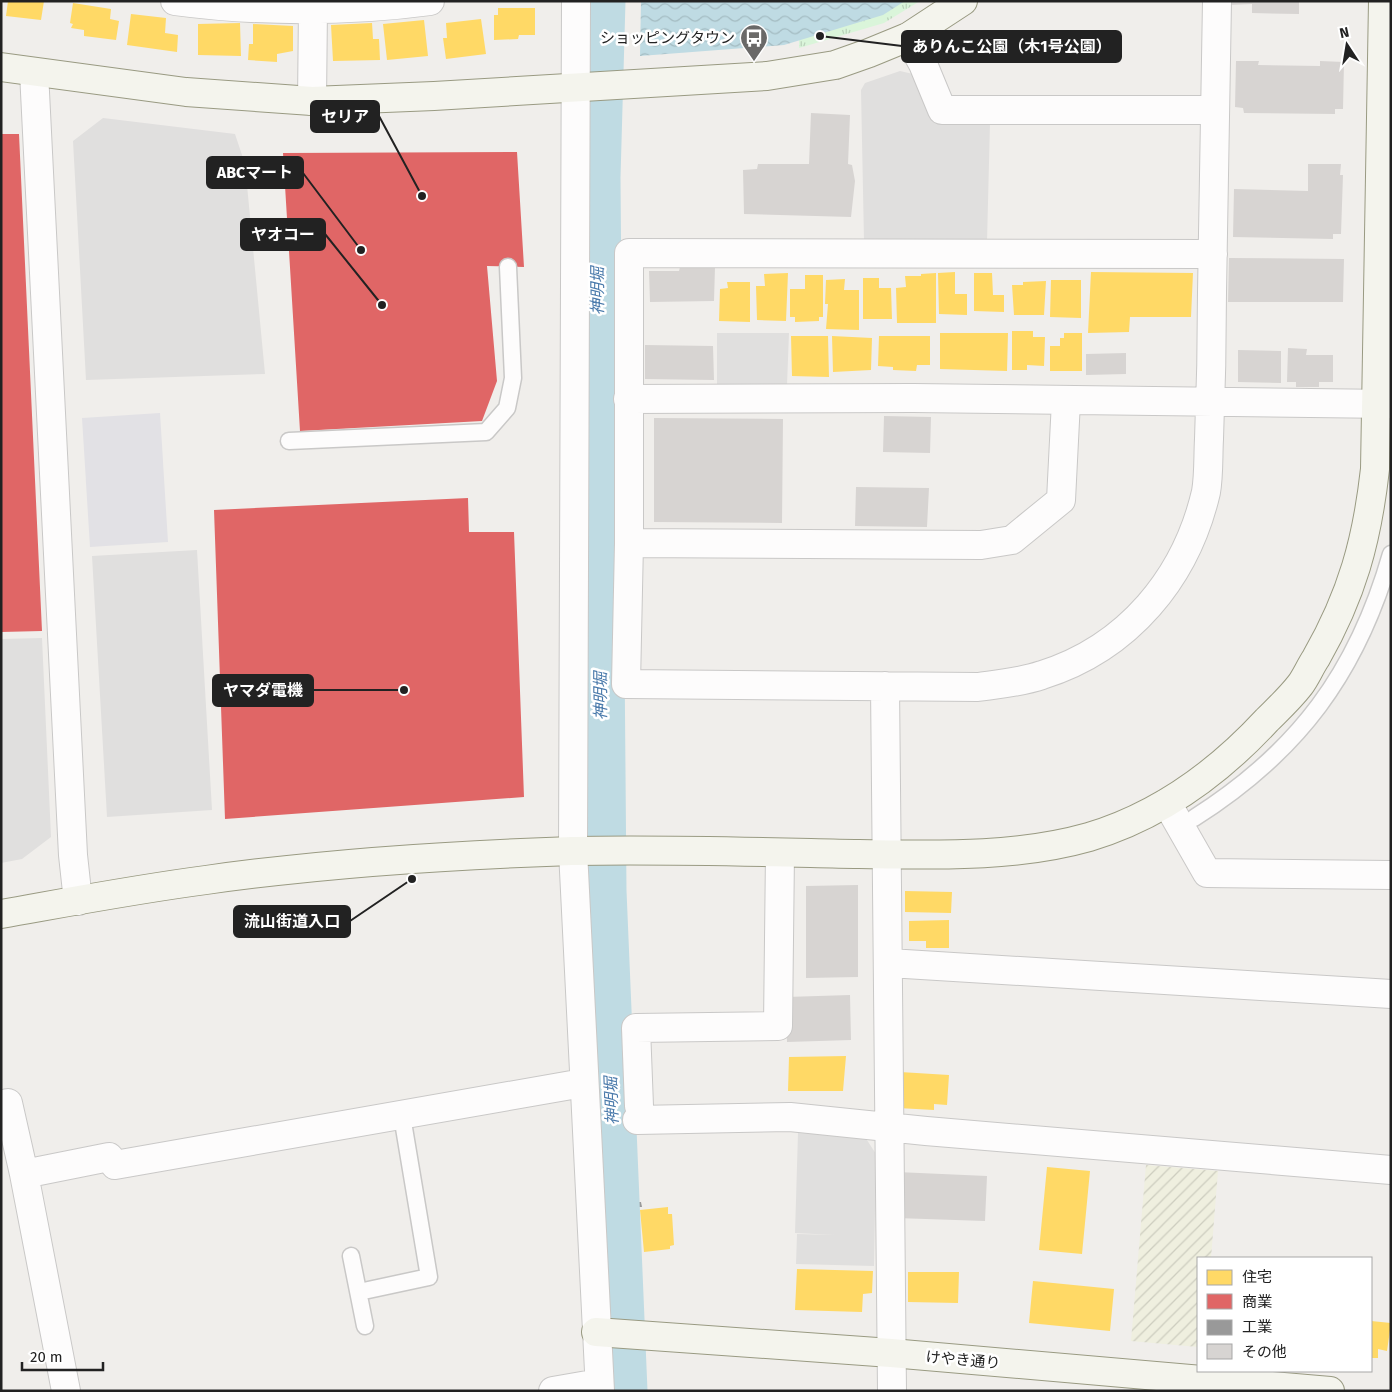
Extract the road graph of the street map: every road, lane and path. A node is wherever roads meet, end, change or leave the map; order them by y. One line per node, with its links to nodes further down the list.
1 (175, 1): 7 (street)
2 (430, 1): 7 (street)
3 (576, 1): 11 (street)
4 (963, 1): 8 (street)
5 (1217, 1): 13 (street)
6 (1383, 1): 14 (street)
7 (313, 8): 12 (street)
8 (908, 37): 11 (street); 13 (street)
9 (1, 67): 10 (street)
10 (34, 72): 12 (street); 33 (street)
11 (582, 87): 12 (street); 29 (street)
12 (312, 101)
13 (1215, 110): 15 (street)
14 (1385, 242): 20 (street)
15 (1213, 254): 17 (street); 19 (street)
16 (508, 267): 21 (lane)
17 (628, 399): 18 (street); 22 (street)
18 (1066, 401): 19 (street); 22 (street)
19 (1211, 401): 20 (street); 26 (street)
20 (1384, 404): 24 (street)
21 (289, 441)
22 (629, 543): 26 (street)
23 (1391, 554): 25 (lane)
24 (1347, 593): 25 (lane); 27 (street)
25 (1379, 606): 28 (lane)
26 (885, 686): 31 (street)
27 (1167, 803): 31 (street); 32 (street)
28 (1194, 818)
29 (580, 851): 30 (street); 33 (street); 37 (street)
30 (780, 853): 31 (street); 40 (street)
31 (886, 854): 35 (street)
32 (1391, 875)
33 (78, 900): 34 (street)
34 (1, 914)
35 (889, 963): 36 (street); 40 (street)
36 (1391, 994)
37 (584, 1083): 39 (street); 46 (street)
38 (1, 1105): 42 (street)
39 (402, 1116): 42 (street); 44 (lane)
40 (890, 1128): 41 (street); 47 (street)
41 (1391, 1170)
42 (24, 1174): 50 (street)
43 (351, 1256): 44 (lane)
44 (359, 1292): 45 (lane)
45 (365, 1326)
46 (601, 1332): 47 (street, けやき通り); 49 (street)
47 (891, 1353): 48 (street, けやき通り); 52 (street)
48 (1130, 1383): 53 (street, けやき通り)
49 (600, 1387): 51 (street)
50 (66, 1391)
51 (553, 1391)
52 (892, 1391)
53 (1330, 1391)

